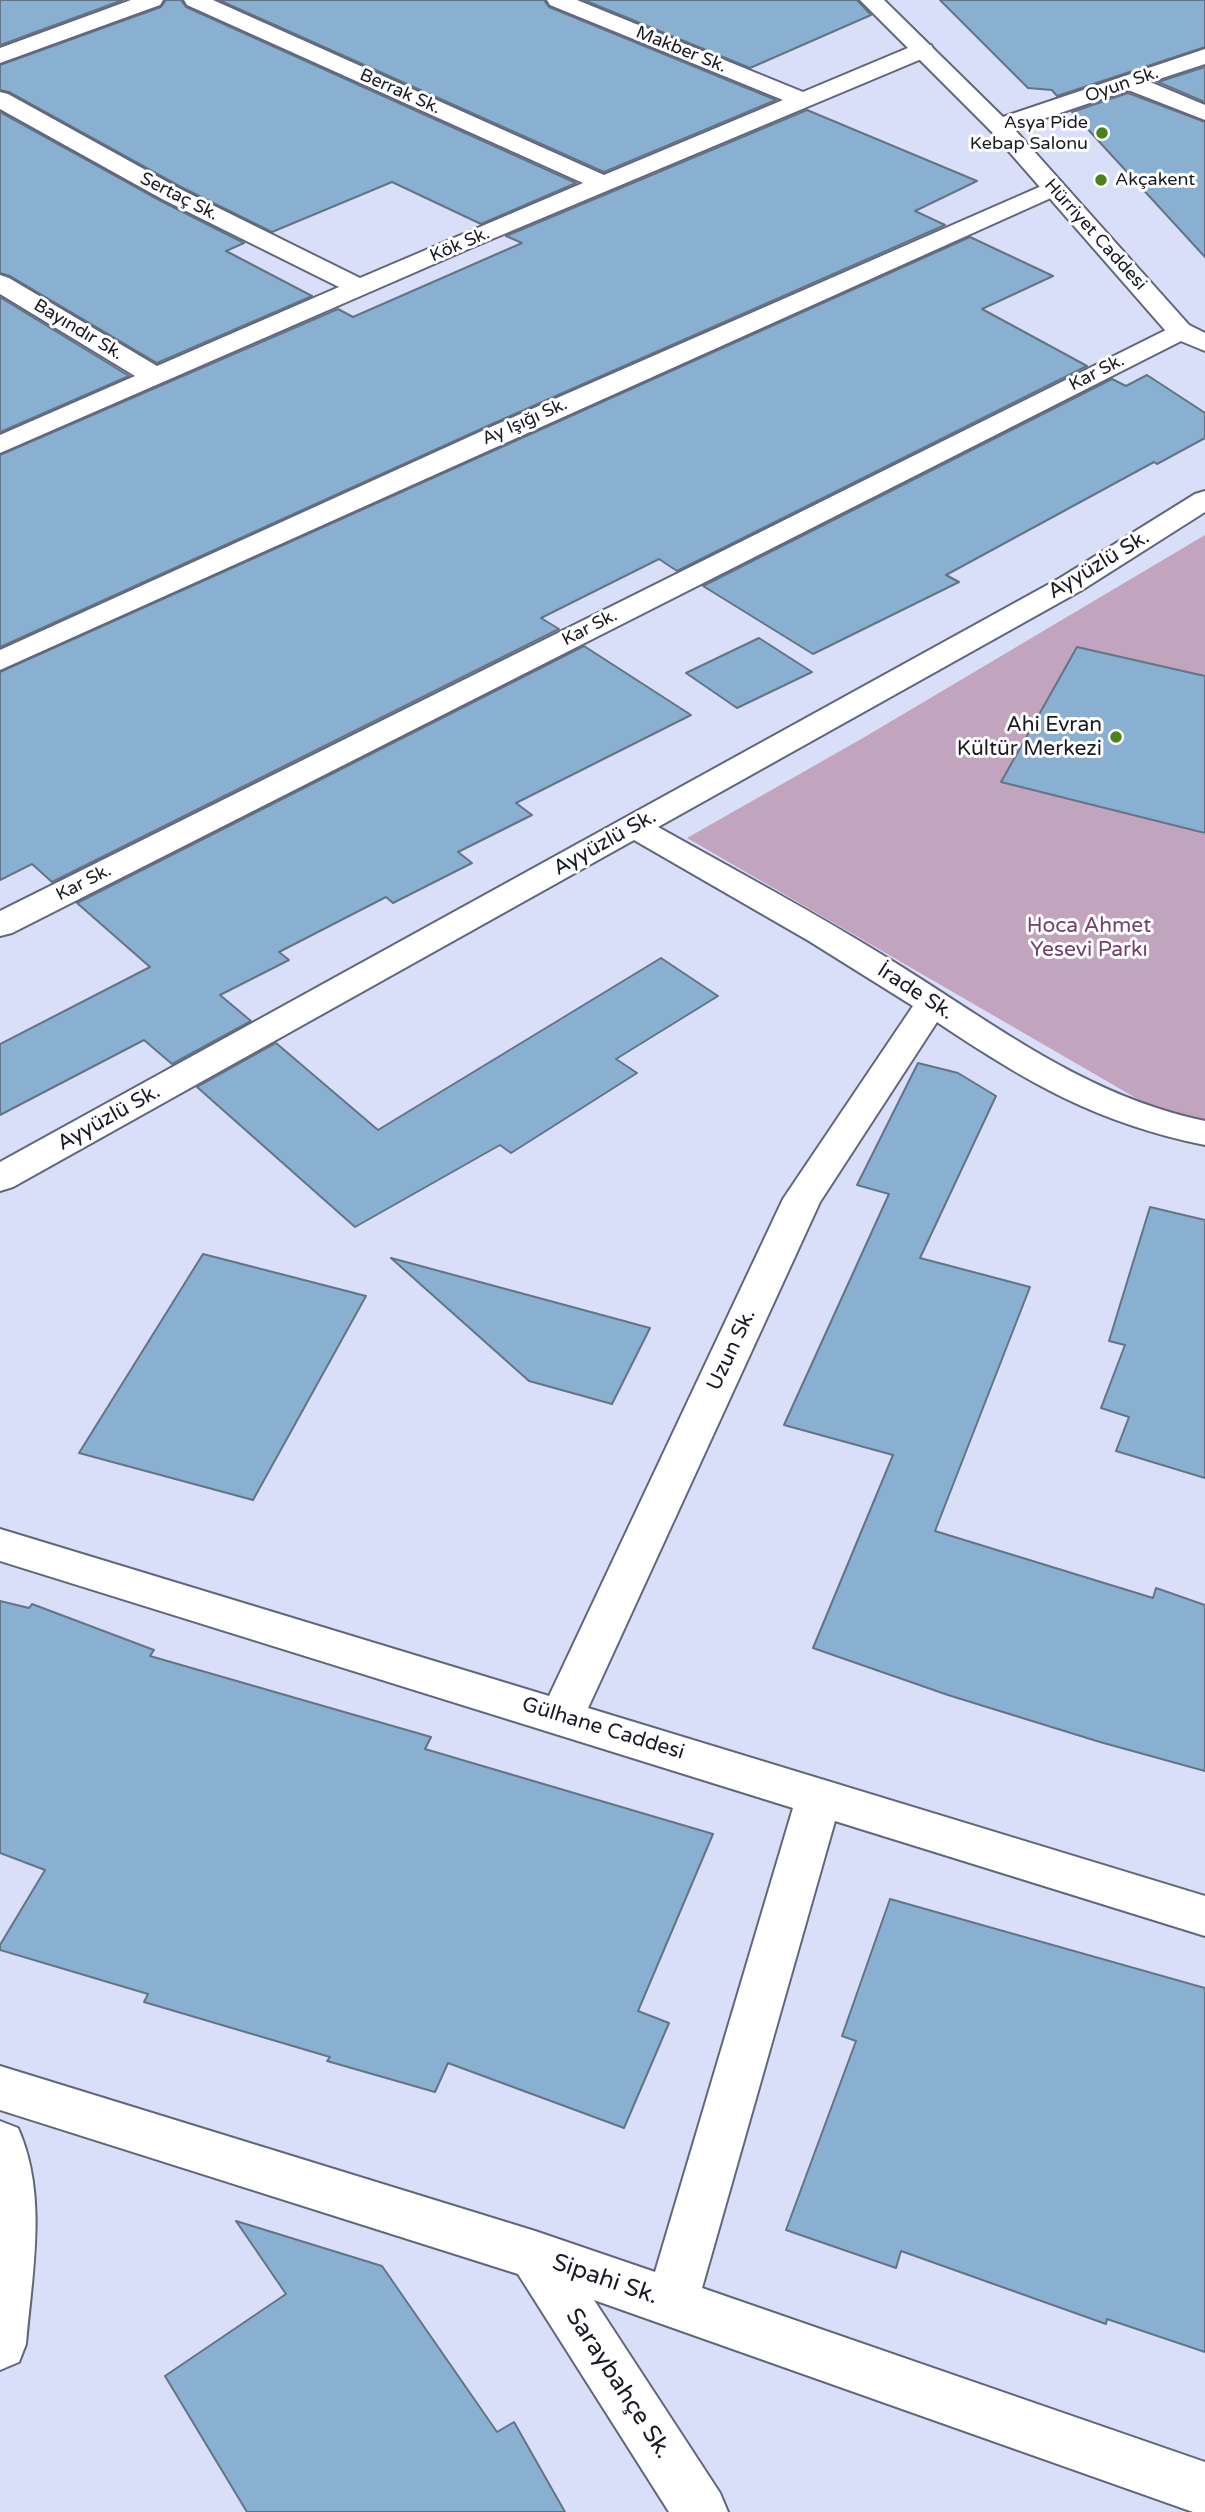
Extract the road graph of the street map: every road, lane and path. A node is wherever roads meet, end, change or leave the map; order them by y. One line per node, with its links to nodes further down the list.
1 (152, 0): 6 (street)
2 (195, 0): 13 (street, Berrak Sk.)
3 (558, 0): 10 (street, Makber Sk.)
4 (872, 0): 5 (street, Hürriyet Caddesi)
5 (923, 50): 10 (street, Kök Sk.); 12 (street, Hürriyet Caddesi)
6 (0, 56)
7 (1205, 56): 8 (street, Oyun Sk.)
8 (1130, 83): 11 (street); 12 (street, Oyun Sk.)
9 (0, 99): 16 (street, Sertaç Sk.)
10 (803, 100): 13 (street, Kök Sk.)
11 (1205, 113)
12 (999, 126): 14 (street, Hürriyet Caddesi)
13 (604, 184): 16 (street, Kök Sk.)
14 (1053, 188): 17 (street, Hürriyet Caddesi); 21 (street, Ay Işığı Sk.)
15 (0, 283): 18 (street, Bayındır Sk.)
16 (360, 288): 18 (street, Kök Sk.)
17 (1193, 337): 23 (street, Kar Sk.)
18 (156, 377): 19 (street, Kök Sk.)
19 (0, 445)
20 (1205, 500): 22 (street, Ayyüzlü Sk.)
21 (0, 661)
22 (634, 827): 24 (street, İrade Sk.); 26 (street, Ayyüzlü Sk.)
23 (0, 925)
24 (933, 1002): 25 (street, İrade Sk.); 28 (street, Uzun Sk.)
25 (1205, 1133)
26 (0, 1178)
27 (0, 1545): 28 (street, Gülhane Caddesi)
28 (562, 1716): 29 (street, Gülhane Caddesi)
29 (819, 1796): 30 (street, Gülhane Caddesi); 34 (street)
30 (1205, 1916)
31 (0, 2088): 33 (street, Sipahi Sk.)
32 (0, 2144): 35 (street)
33 (535, 2255): 34 (street, Sipahi Sk.); 37 (street, Saraybahçe Sk.)
34 (672, 2303): 36 (street, Sipahi Sk.)
35 (0, 2344)
36 (1205, 2489)
37 (701, 2512)

